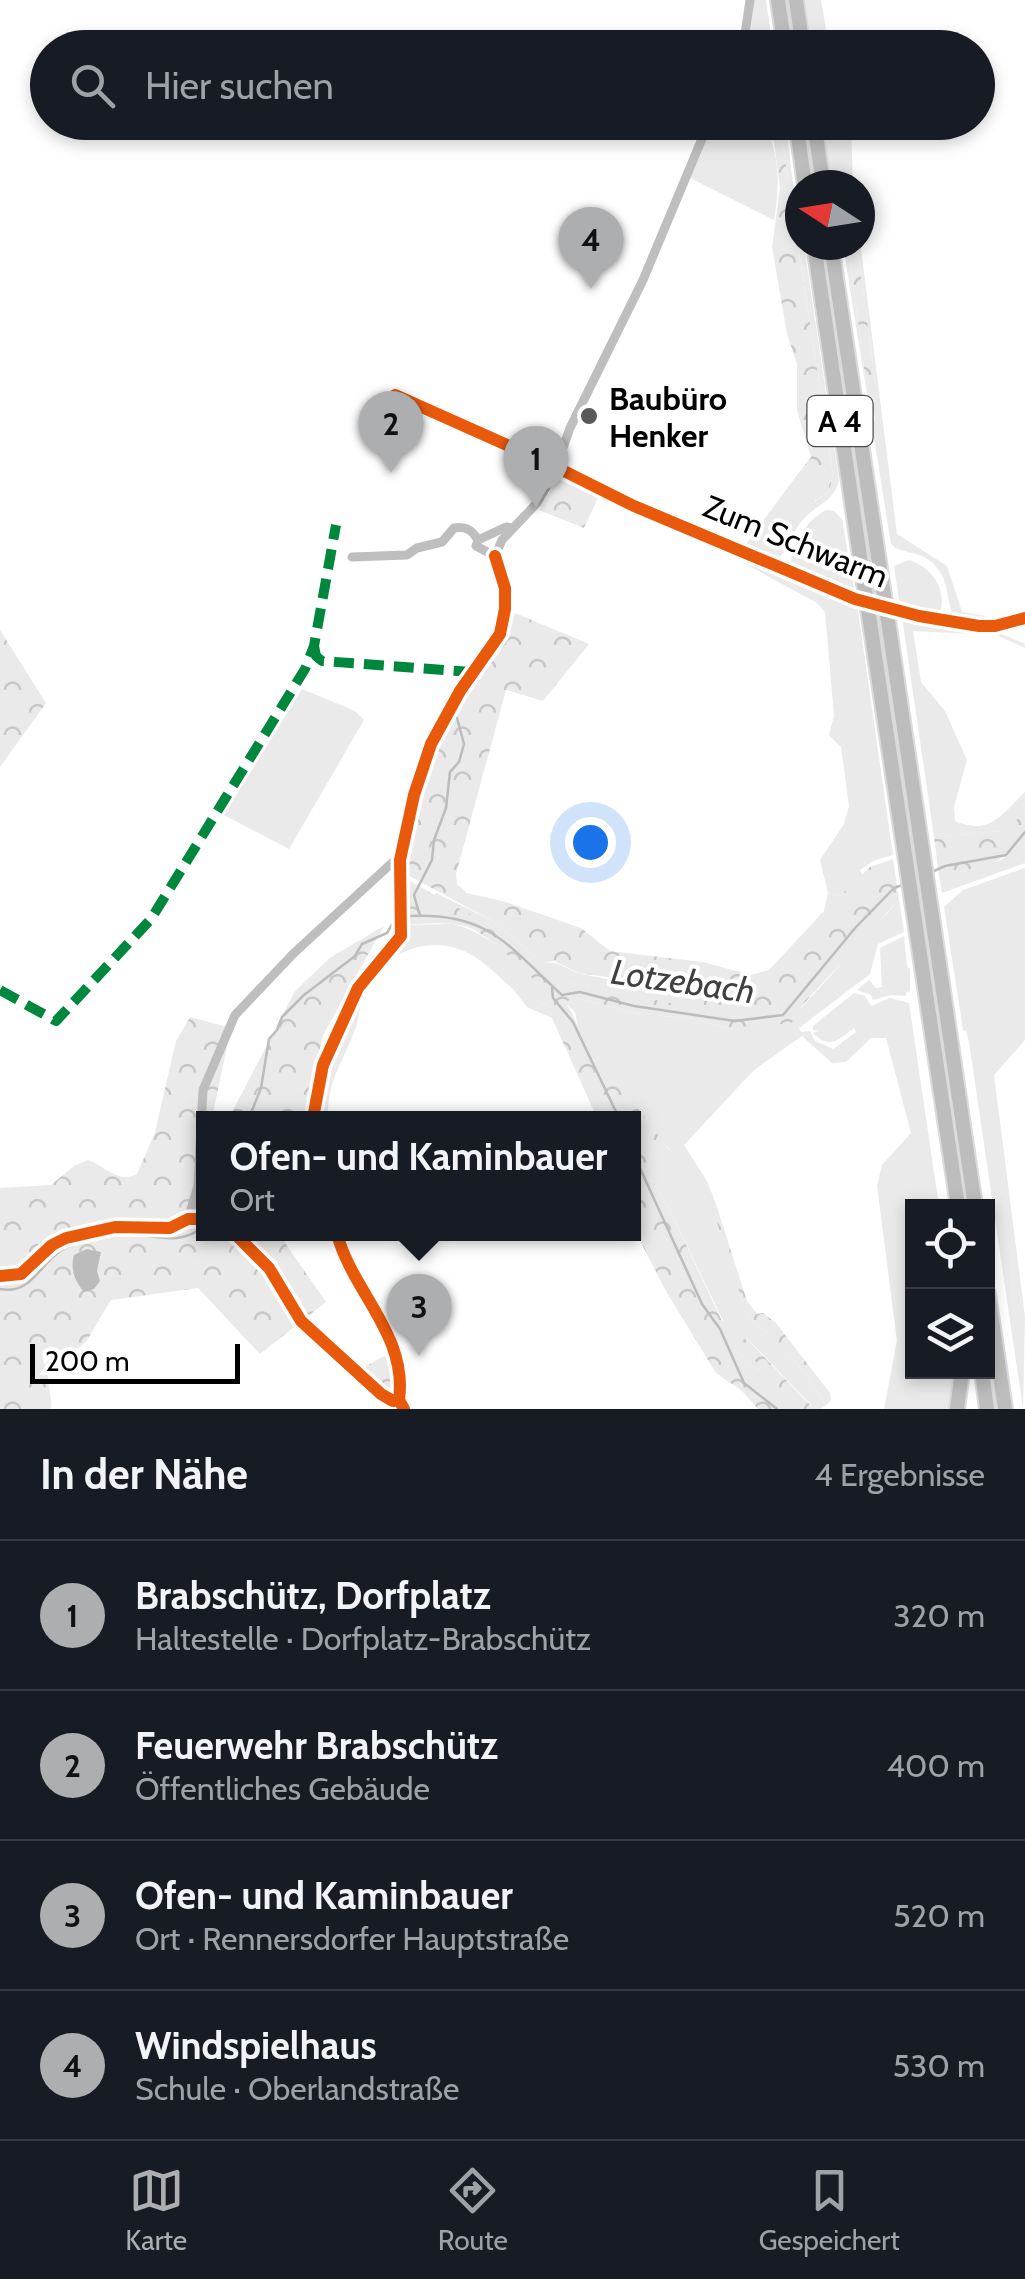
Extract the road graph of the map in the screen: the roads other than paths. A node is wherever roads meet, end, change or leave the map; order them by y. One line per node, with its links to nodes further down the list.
1 (750, 0): 4 (street)
2 (778, 0): 5 (highway)
3 (796, 0): 6 (highway)
4 (746, 30)
5 (782, 30)
6 (800, 30)
7 (701, 140): 15 (street)
8 (799, 140): 10 (highway)
9 (817, 140): 11 (highway)
10 (803, 170)
11 (821, 170)
12 (816, 260): 26 (highway, A 4)
13 (834, 260): 27 (highway, A 4)
14 (395, 396): 15 (street, Zum Schwarm)
15 (556, 466): 16 (street); 21 (street, Zum Schwarm)
16 (512, 528): 17 (street); 19 (street)
17 (477, 543): 18 (street); 19 (street); 20 (street)
18 (466, 554)
19 (495, 556): 22 (street)
20 (352, 557)
21 (1025, 618)
22 (400, 860): 23 (street); 24 (street)
23 (203, 1111)
24 (314, 1111)
25 (196, 1193): 28 (street)
26 (957, 1199)
27 (973, 1199)
28 (188, 1220): 29 (street); 32 (street)
29 (196, 1220)
30 (242, 1241): 36 (street)
31 (340, 1241): 36 (street)
32 (0, 1276)
33 (995, 1344): 39 (highway)
34 (961, 1379): 37 (highway)
35 (983, 1379): 38 (highway)
36 (401, 1404)
37 (956, 1409)
38 (987, 1409)
39 (1004, 1409)

